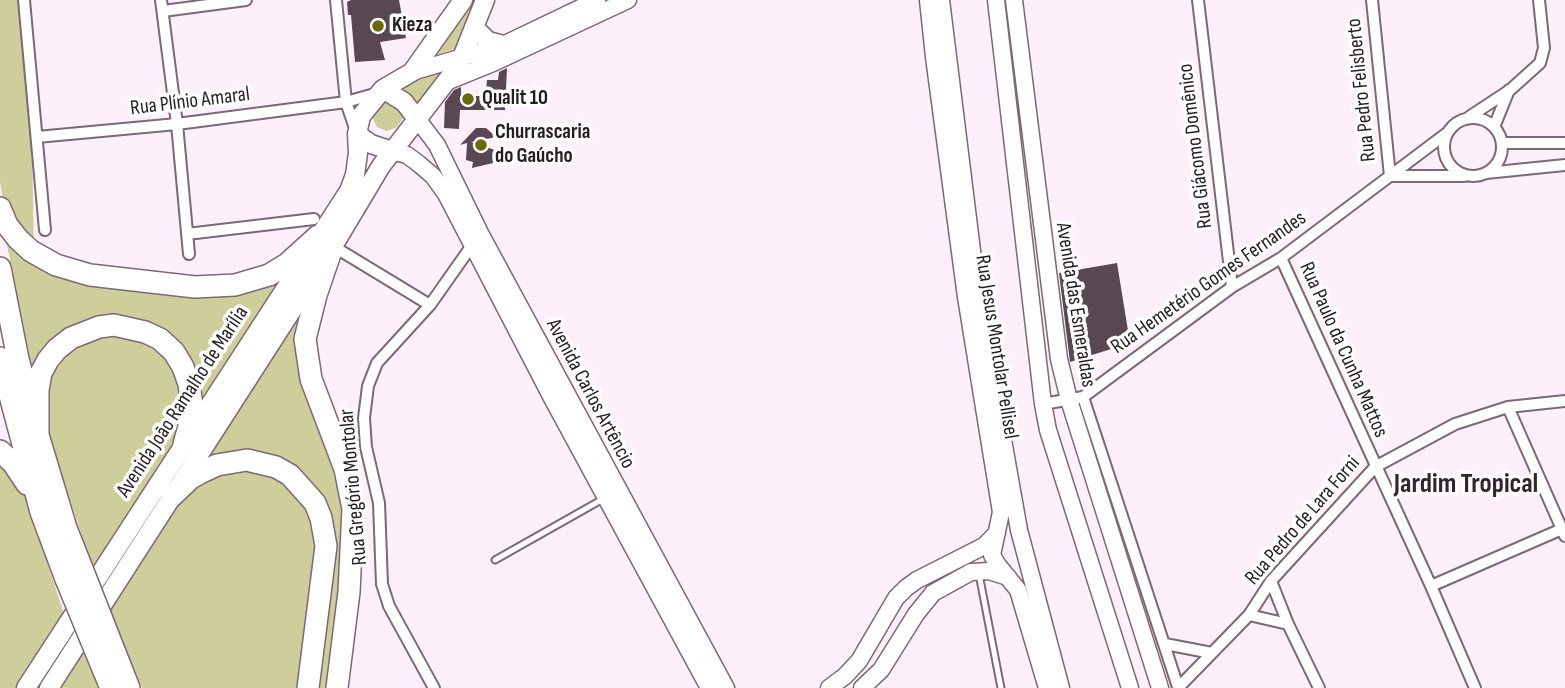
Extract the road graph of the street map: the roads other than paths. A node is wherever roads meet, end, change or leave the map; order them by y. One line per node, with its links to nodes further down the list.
1 (24, 0): 33 (street)
2 (246, 0): 15 (street)
3 (336, 0): 24 (street)
4 (463, 0): 20 (main road)
5 (485, 0): 16 (main road)
6 (597, 0): 17 (main road)
7 (628, 0): 21 (main road)
8 (928, 0): 19 (main road, Rua Jesus Montolar Pellisel)
9 (941, 0): 19 (main road, Rua Jesus Montolar Pellisel)
10 (996, 0): 28 (main road, Avenida das Esmeraldas)
11 (1014, 0): 26 (main road, Avenida das Esmeraldas)
12 (1198, 0): 49 (street, Rua Giácomo Domênico)
13 (1372, 0): 39 (street, Rua Pedro Felisberto)
14 (1539, 0): 22 (street, Rua Hemetério Gomes Fernandes)
15 (162, 5): 29 (street)
16 (474, 27): 17 (main road); 18 (main road)
17 (503, 45): 18 (main road)
18 (464, 56): 20 (main road); 21 (main road)
19 (940, 56): 64 (main road, Rua Jesus Montolar Pellisel); 65 (main road, Rua Jesus Montolar Pellisel)
20 (412, 72): 23 (main road)
21 (446, 82): 27 (main road)
22 (1510, 90): 25 (street, Rua Hemetério Gomes Fernandes); 30 (street, Rua Hemetério Gomes Fernandes)
23 (380, 91): 24 (street, Rua Plínio Amaral); 27 (main road); 32 (main road)
24 (346, 102): 29 (street, Rua Plínio Amaral); 32 (street)
25 (1469, 117): 30 (street); 31 (street, Rua Hemetério Gomes Fernandes)
26 (1028, 119): 28 (main road); 53 (main road, Avenida das Esmeraldas)
27 (418, 120): 36 (main road); 45 (main road, Avenida Carlos Artêncio)
28 (1010, 122): 55 (main road, Avenida das Esmeraldas)
29 (177, 124): 33 (street, Rua Plínio Amaral); 43 (street)
30 (1494, 127): 34 (street)
31 (1447, 133): 39 (street, Rua Hemetério Gomes Fernandes); 40 (street)
32 (357, 134): 36 (main road); 44 (main road, Avenida João Ramalho de Marília)
33 (37, 137): 42 (street)
34 (1502, 143): 35 (street); 38 (street)
35 (1565, 143)
36 (392, 151): 44 (main road, Avenida João Ramalho de Marília); 45 (main road, Avenida Carlos Artêncio)
37 (1565, 165): 38 (street)
38 (1486, 173): 40 (street)
39 (1390, 176): 40 (street); 47 (street, Rua Hemetério Gomes Fernandes)
40 (1468, 176)
41 (0, 208): 44 (highway)
42 (45, 230)
43 (187, 234): 44 (street); 46 (street)
44 (326, 239): 50 (street); 58 (main road, Avenida João Ramalho de Marília); 61 (main road, Avenida João Ramalho de Marília); 85 (highway)
45 (475, 239): 50 (street, Rua Gregório Montolar); 52 (main road, Avenida Carlos Artêncio)
46 (189, 254)
47 (1281, 258): 49 (street, Rua Hemetério Gomes Fernandes); 60 (street, Rua Paulo da Cunha Mattos)
48 (0, 268): 57 (highway)
49 (1232, 287): 53 (street, Rua Hemetério Gomes Fernandes)
50 (430, 305): 86 (street, Rua Gregório Montolar)
51 (0, 358): 63 (highway)
52 (559, 395): 62 (main road, Avenida Carlos Artêncio); 88 (main road, Avenida Carlos Artêncio)
53 (1076, 398): 55 (street, Rua Hemetério Gomes Fernandes); 76 (street); 95 (main road, Avenida das Esmeraldas)
54 (1565, 401): 56 (street, Rua Pedro de Lara Forni)
55 (1043, 404): 94 (main road, Avenida das Esmeraldas)
56 (1508, 407): 60 (street, Rua Pedro de Lara Forni); 66 (street)
57 (38, 435): 58 (highway); 70 (highway)
58 (184, 443): 80 (main road, Avenida João Ramalho de Marília)
59 (0, 451): 63 (highway)
60 (1375, 467): 72 (street, Rua Pedro de Lara Forni); 73 (street, Rua Paulo da Cunha Mattos)
61 (172, 496): 81 (main road, Avenida João Ramalho de Marília); 84 (highway)
62 (606, 497): 67 (lane); 87 (main road, Avenida Carlos Artêncio)
63 (41, 512): 70 (highway)
64 (1019, 530): 65 (main road); 68 (main road, Rua Jesus Montolar Pellisel)
65 (998, 531): 71 (main road, Rua Jesus Montolar Pellisel); 89 (main road)
66 (1563, 532): 73 (street)
67 (495, 560)
68 (1028, 569): 71 (main road); 93 (main road, Rua Jesus Montolar Pellisel)
69 (978, 571): 71 (main road); 90 (main road); 91 (lane)
70 (75, 575): 78 (highway, bridge)
71 (1009, 578): 92 (main road, Rua Jesus Montolar Pellisel)
72 (1271, 581): 74 (street, Rua Pedro de Lara Forni); 75 (street)
73 (1431, 586): 97 (street, Rua Paulo da Cunha Mattos)
74 (1249, 615): 75 (street); 77 (street, Rua Pedro de Lara Forni)
75 (1288, 624): 96 (street)
76 (1165, 644): 77 (street); 79 (street)
77 (1212, 653): 79 (street, Rua Pedro de Lara Forni)
78 (108, 657): 82 (highway); 83 (highway)
79 (1178, 687)
80 (26, 688)
81 (49, 688)
82 (111, 688)
83 (129, 688)
84 (308, 688)
85 (337, 688)
86 (434, 688)
87 (709, 688)
88 (726, 688)
89 (829, 688)
90 (862, 688)
91 (1001, 688)
92 (1047, 688)
93 (1061, 688)
94 (1130, 688)
95 (1160, 688)
96 (1319, 688)
97 (1475, 688)

